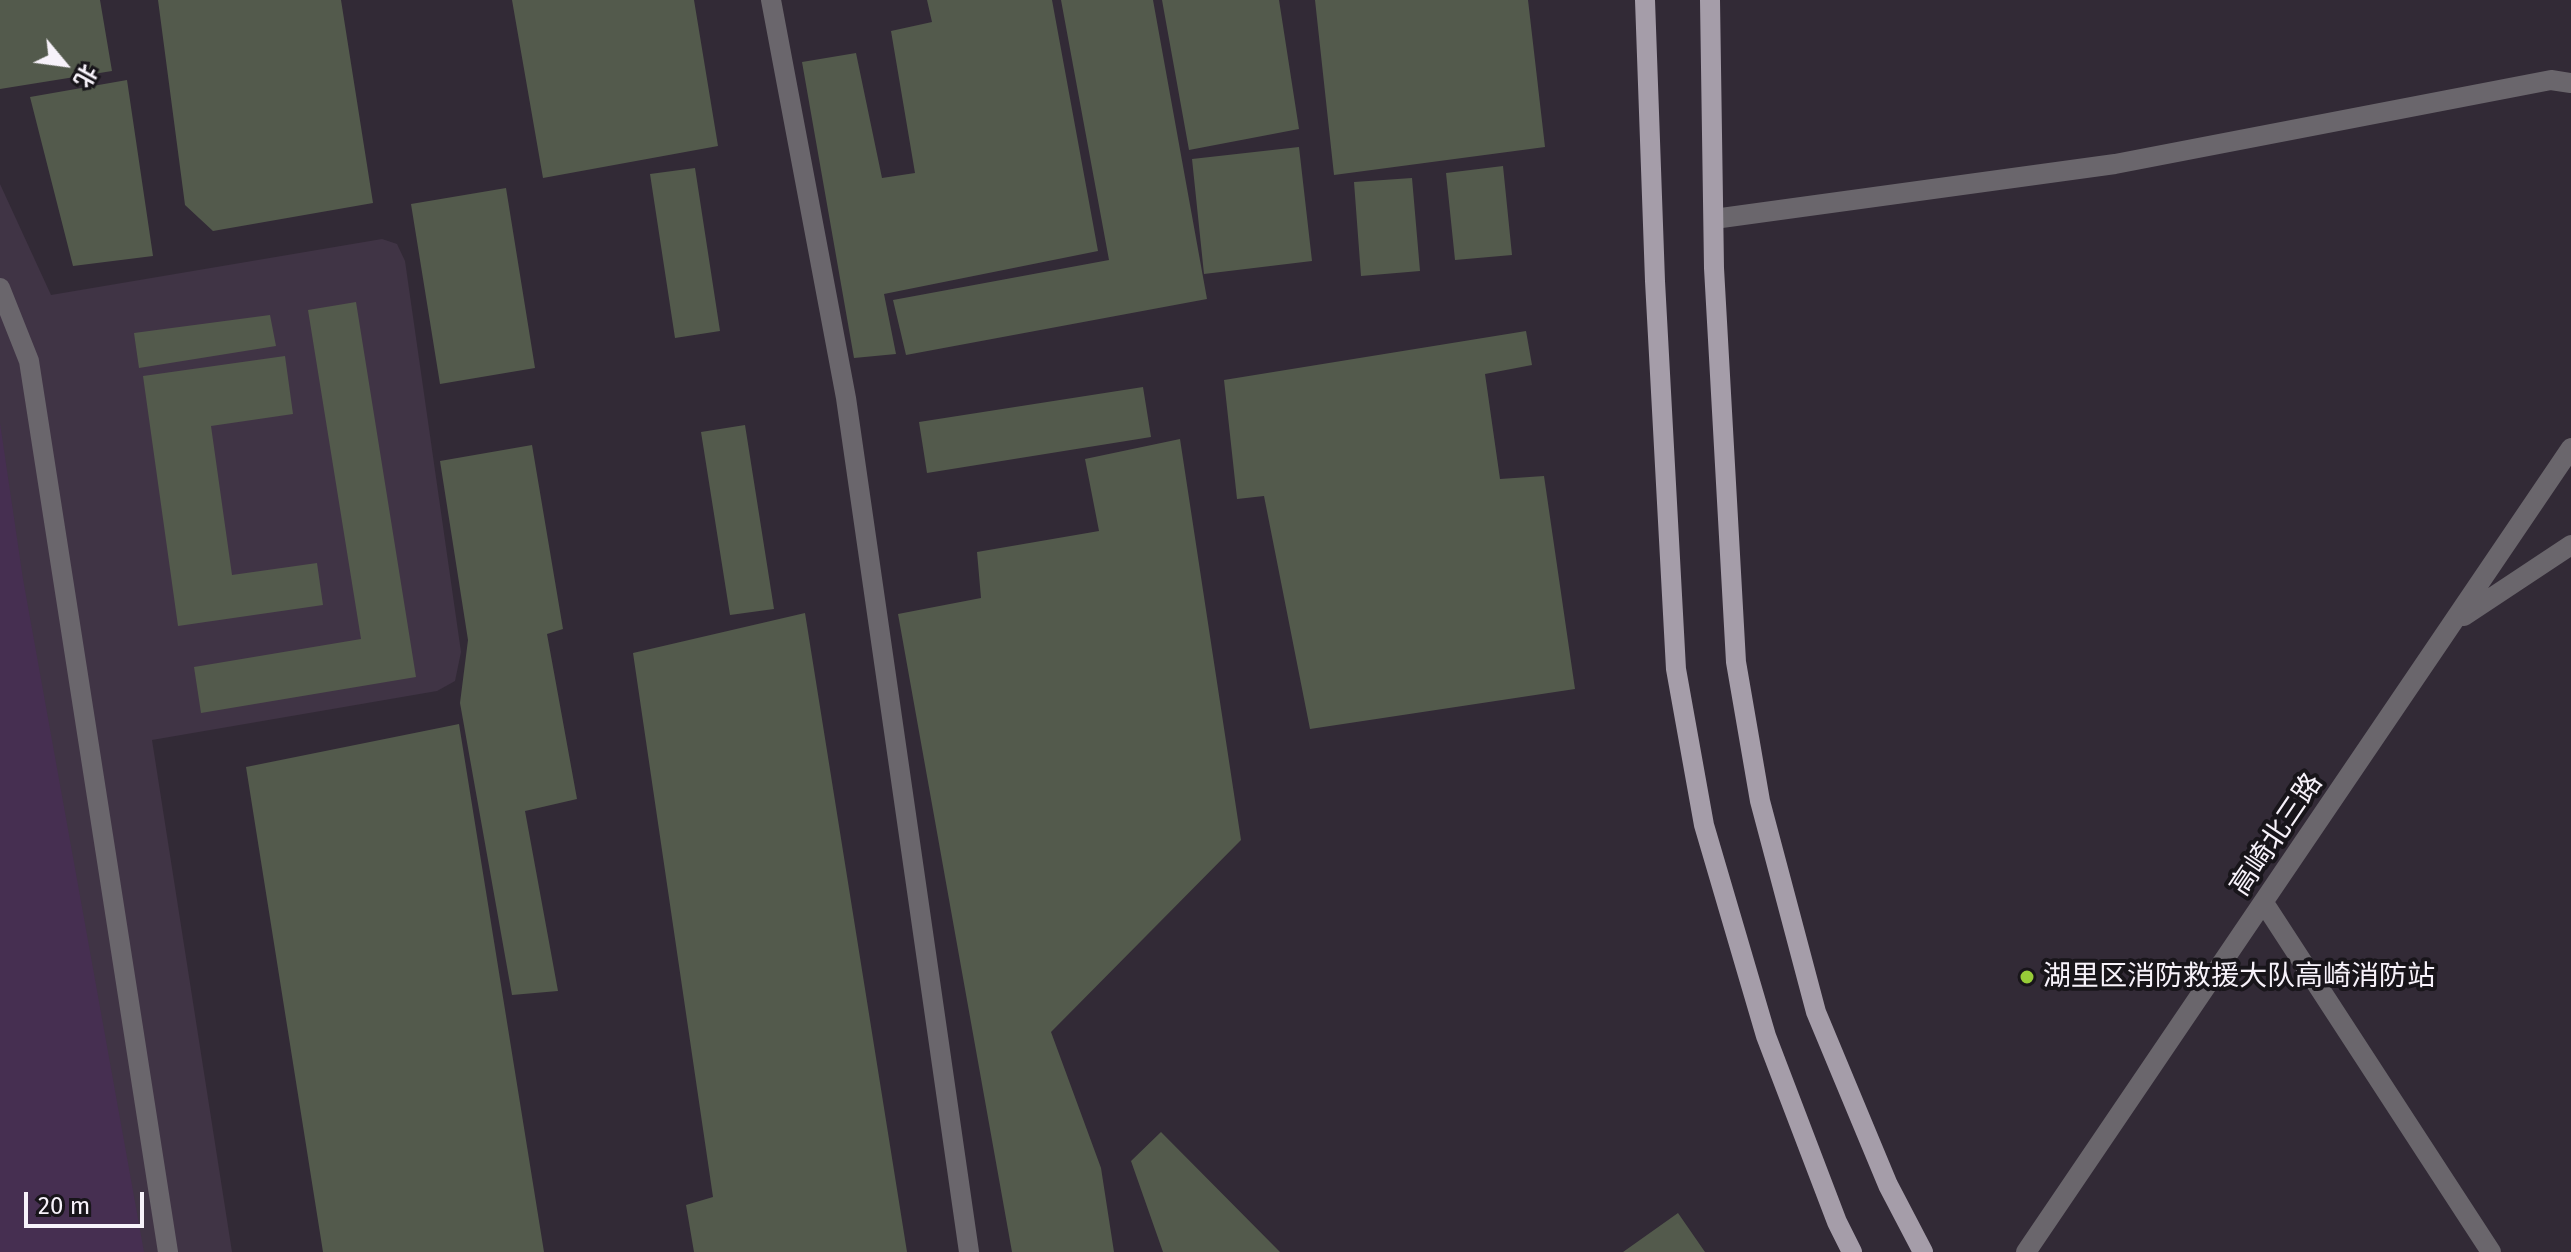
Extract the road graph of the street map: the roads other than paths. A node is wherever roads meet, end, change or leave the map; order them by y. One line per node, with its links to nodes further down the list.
1 (771, 0): 12 (street)
2 (1645, 0): 13 (main road)
3 (1710, 0): 5 (main road)
4 (2571, 83): 5 (street)
5 (1714, 219): 14 (main road)
6 (0, 288): 11 (street)
7 (2571, 448): 9 (street, 高崎北三路)
8 (2571, 545): 9 (street)
9 (2457, 620): 10 (street, 高崎北三路)
10 (2264, 903): 15 (street, 高崎北三路); 16 (street)
11 (168, 1252)
12 (969, 1252)
13 (1852, 1252)
14 (1923, 1252)
15 (2026, 1252)
16 (2491, 1252)

